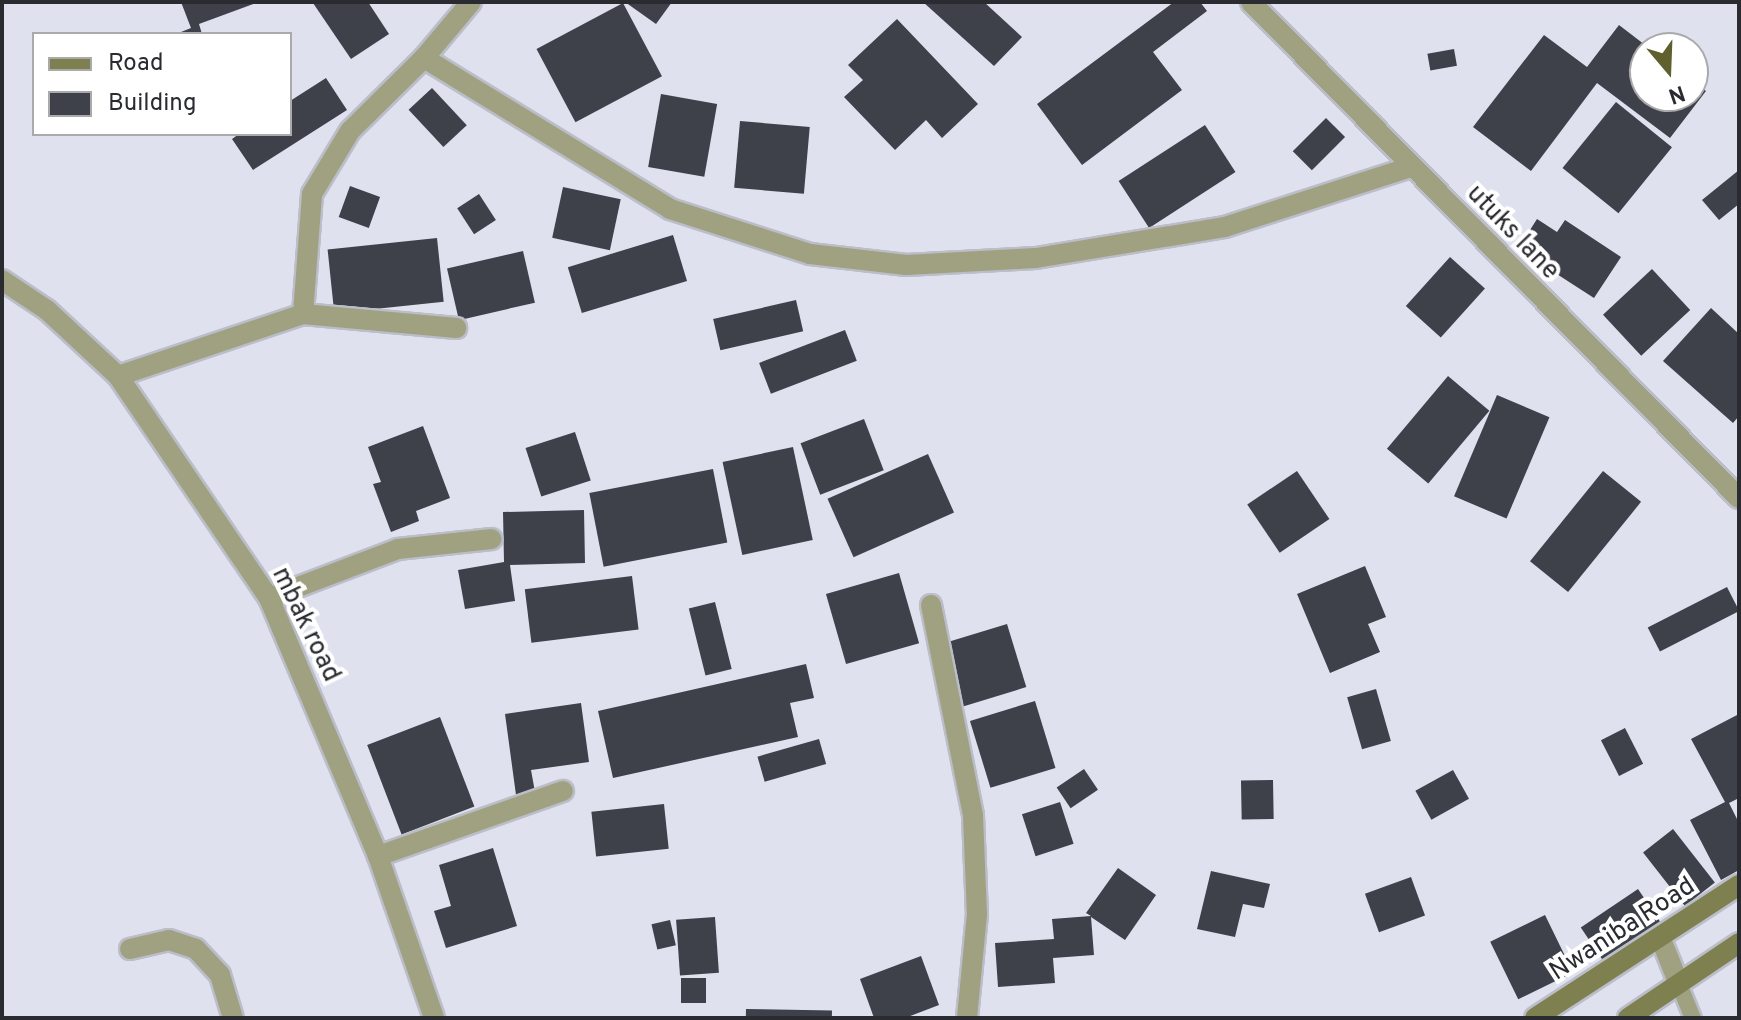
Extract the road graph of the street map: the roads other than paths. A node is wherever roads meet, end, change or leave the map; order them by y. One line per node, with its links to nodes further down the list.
1 (471, 2): 3 (street)
2 (1251, 2): 4 (street, utuks lane)
3 (424, 58): 4 (street); 6 (street)
4 (1411, 167): 9 (street, utuks lane)
5 (2, 280): 8 (street, mbak road)
6 (303, 314): 7 (street); 8 (street)
7 (456, 328)
8 (118, 376): 11 (street, mbak road)
9 (1739, 498)
10 (491, 539): 11 (street)
11 (269, 598): 14 (street, mbak road)
12 (931, 605): 22 (street)
13 (563, 791): 14 (street)
14 (378, 856): 21 (street, mbak road)
15 (1739, 885): 16 (main road, Nwaniba Road)
16 (1660, 937): 19 (street); 23 (main road, Nwaniba Road)
17 (1739, 943): 19 (main road)
18 (130, 949): 20 (street)
19 (1679, 984): 24 (main road); 25 (lane)
20 (233, 1018)
21 (434, 1018)
22 (967, 1018)
23 (1535, 1018)
24 (1628, 1018)
25 (1693, 1018)

